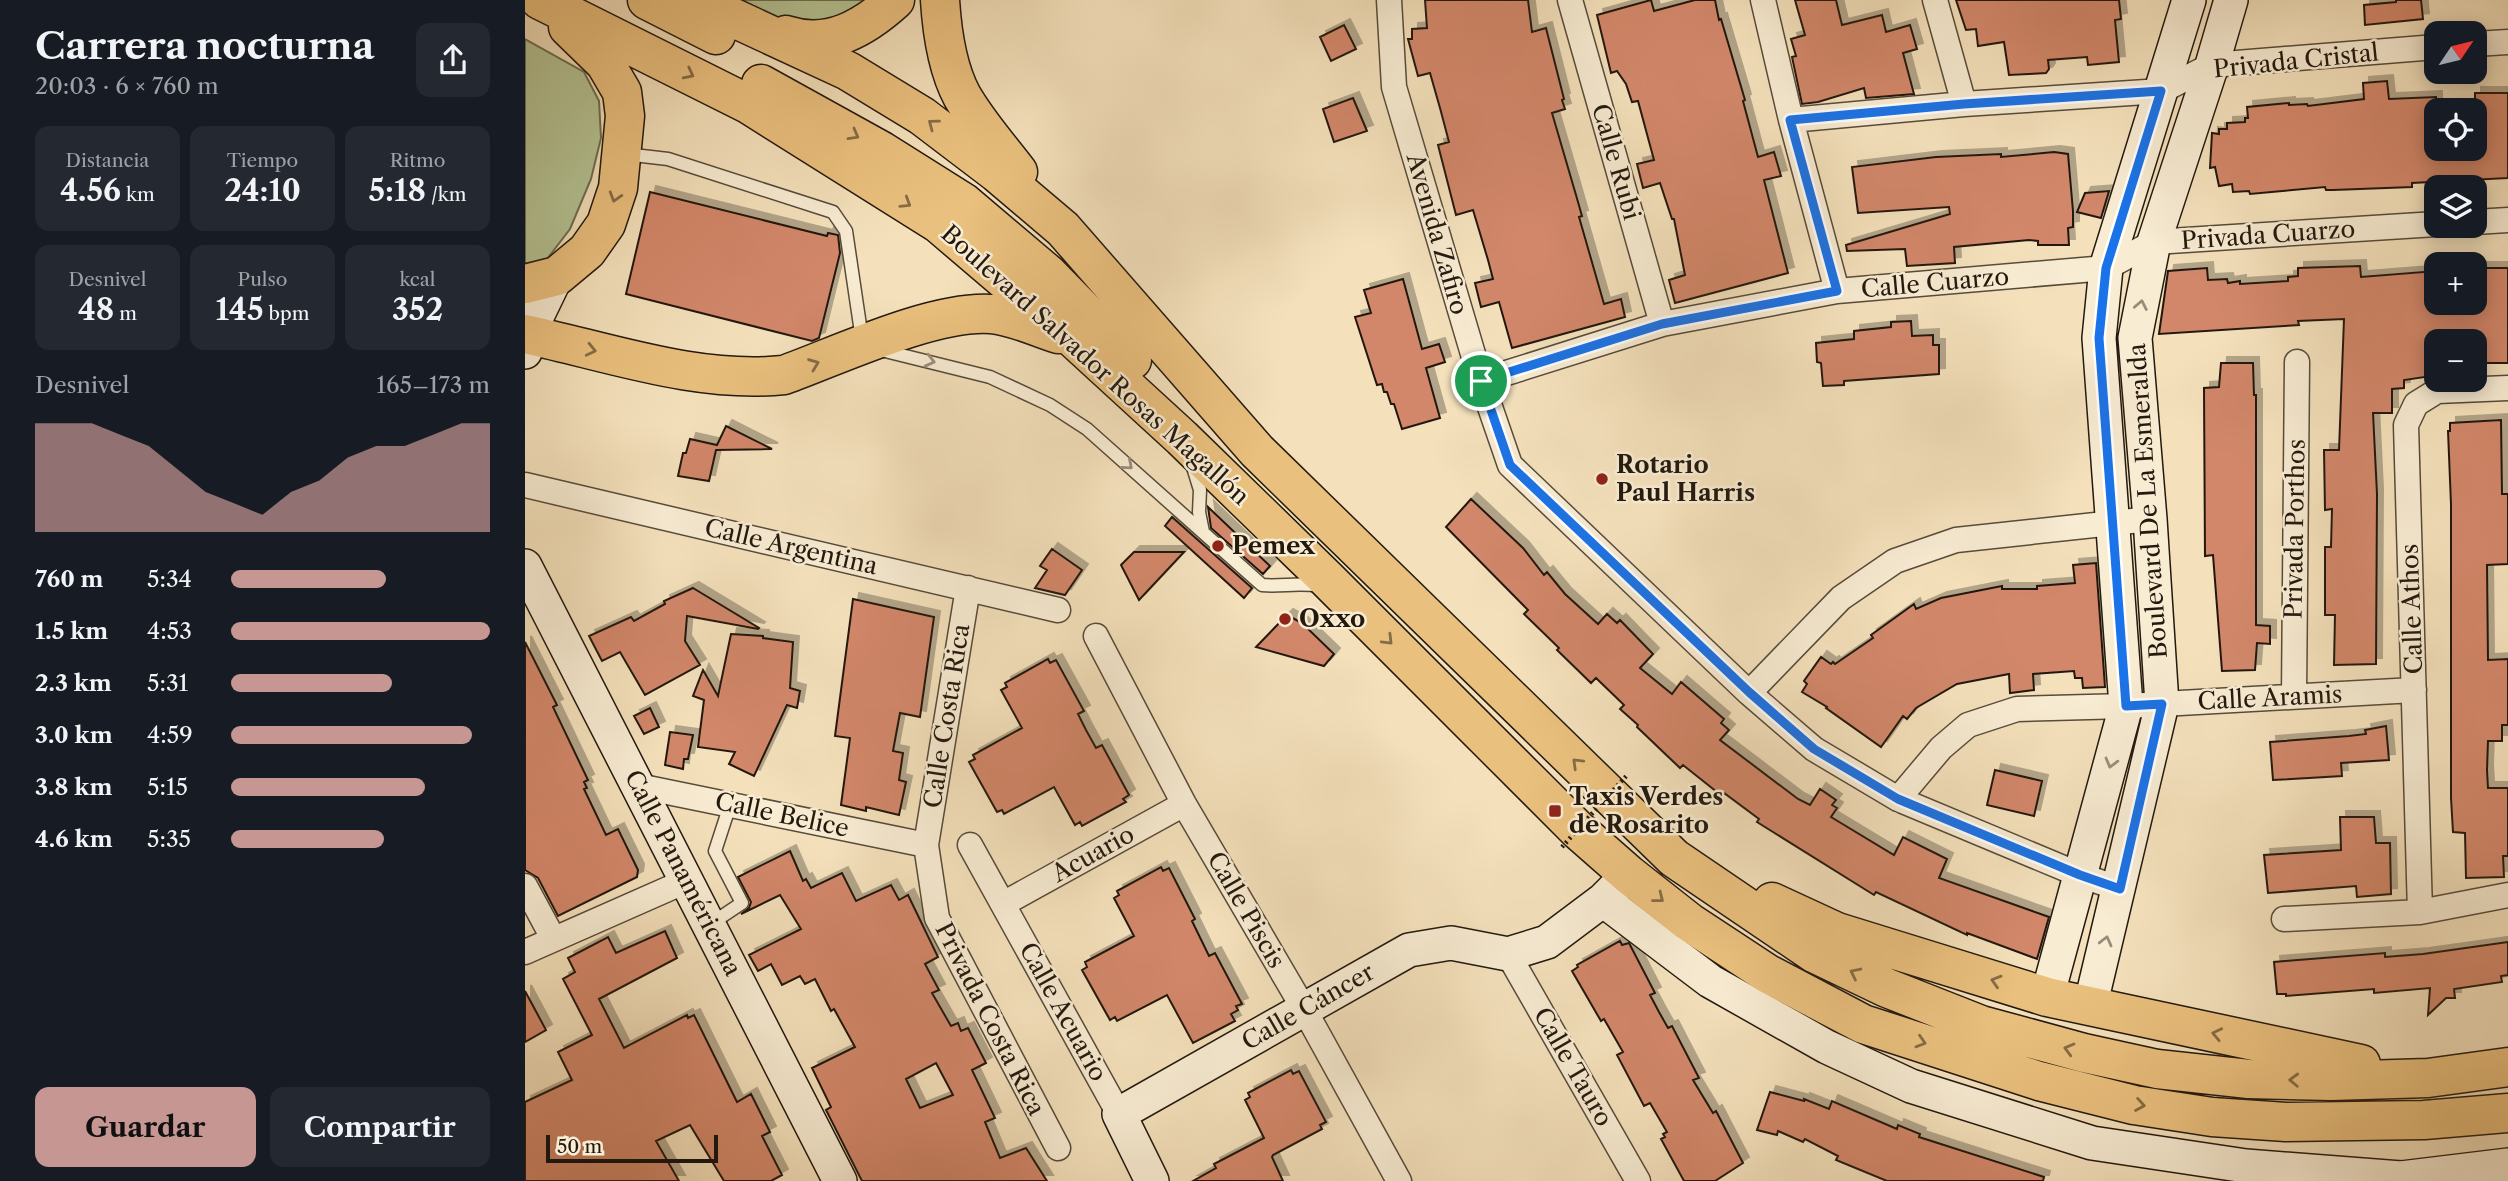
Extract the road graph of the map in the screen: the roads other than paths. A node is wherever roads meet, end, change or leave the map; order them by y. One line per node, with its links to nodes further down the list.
1 (528, 0): 22 (highway)
2 (540, 0): 33 (highway, Boulevard Salvador Rosas Magallón, one-way to 33)
3 (572, 0): 37 (highway, one-way to 37)
4 (647, 0): 37 (highway)
5 (695, 0): 14 (highway, Boulevard Salvador Rosas Magallón)
6 (895, 0): 14 (highway)
7 (940, 0): 26 (highway)
8 (1389, 0): 36 (street, Avenida Zafiro)
9 (1570, 0): 31 (street, Calle Rubi)
10 (1763, 0): 21 (street)
11 (1935, 0): 20 (street)
12 (2189, 0): 19 (street, Boulevard De La Esmeralda)
13 (2231, 0): 18 (street, Boulevard De La Esmeralda)
14 (737, 20): 26 (highway, Boulevard Salvador Rosas Magallón, one-way to 14)
15 (2508, 42): 16 (street)
16 (2487, 43)
17 (2424, 48): 18 (street, Privada Cristal)
18 (2212, 65): 19 (street, Privada Cristal); 27 (street, Boulevard De La Esmeralda)
19 (2161, 91): 20 (street); 28 (street, Boulevard De La Esmeralda)
20 (1964, 104): 21 (street)
21 (1790, 120): 30 (street)
22 (622, 153): 29 (highway, one-way to 29); 34 (lane)
23 (2508, 220): 24 (street)
24 (2487, 221)
25 (2424, 225): 27 (street, Privada Cuarzo)
26 (1063, 229): 40 (highway, Boulevard Salvador Rosas Magallón)
27 (2154, 242): 28 (street, Privada Cuarzo); 43 (street, Boulevard De La Esmeralda, one-way to 27)
28 (2106, 268): 30 (street, Calle Cuarzo); 44 (street, Boulevard De La Esmeralda)
29 (541, 280): 32 (street)
30 (1837, 291): 31 (street, Calle Cuarzo)
31 (1662, 324): 36 (street, Calle Cuarzo)
32 (526, 338): 34 (highway, one-way to 34)
33 (1074, 339): 34 (highway); 39 (highway, Boulevard Salvador Rosas Magallón)
34 (863, 345): 45 (lane, one-way to 45)
35 (2297, 362): 53 (street, Privada Porthos)
36 (1481, 381): 52 (street, Avenida Zafiro)
37 (1168, 383): 40 (highway); 42 (highway)
38 (2508, 388): 51 (street, Calle Athos)
39 (1182, 438): 42 (highway, Boulevard Salvador Rosas Magallón); 45 (lane)
40 (1257, 451): 62 (highway, Boulevard Salvador Rosas Magallón, one-way to 40)
41 (525, 485): 47 (street, Calle Argentina)
42 (1232, 487): 48 (highway, Boulevard Salvador Rosas Magallón)
43 (2150, 519): 44 (street); 54 (street, Boulevard De La Esmeralda)
44 (2114, 521): 52 (street); 55 (street, Boulevard De La Esmeralda)
45 (1203, 531): 48 (lane)
46 (525, 566): 56 (street, Calle Panaméricana)
47 (968, 588): 49 (street, Calle Argentina); 60 (street, Calle Costa Rica)
48 (1347, 599): 66 (highway, Boulevard Salvador Rosas Magallón, one-way to 66)
49 (1058, 610)
50 (1096, 636): 58 (street, Calle Piscis)
51 (2414, 690): 53 (street, Calle Aramis); 70 (street, Calle Athos)
52 (1749, 692): 57 (street, Avenida Zafiro)
53 (2294, 696): 54 (street, Calle Aramis)
54 (2162, 704): 55 (street, Calle Aramis); 67 (street, Boulevard De La Esmeralda)
55 (2126, 706): 57 (street, Calle Aramis); 63 (street, Boulevard De La Esmeralda, one-way to 63)
56 (638, 786): 59 (street, Calle Belice); 64 (street, Calle Panaméricana)
57 (1898, 799): 63 (street, Avenida Zafiro)
58 (1184, 804): 69 (street, Acuario); 78 (street, Calle Piscis)
59 (730, 805): 60 (street, Calle Belice); 72 (lane)
60 (926, 845): 83 (street, Privada Costa Rica)
61 (970, 845): 69 (street, Calle Acuario)
62 (1674, 858): 76 (highway, one-way to 62); 80 (highway, Boulevard Salvador Rosas Magallón, one-way to 62)
63 (2080, 875): 67 (street, Avenida Zafiro); 76 (street, Boulevard De La Esmeralda)
64 (686, 881): 72 (street, Calle Panaméricana); 73 (street)
65 (525, 886): 73 (street)
66 (1616, 887): 75 (street); 81 (highway, Boulevard Salvador Rosas Magallón, one-way to 81); 85 (street)
67 (2120, 889): 77 (street, Boulevard De La Esmeralda, one-way to 67)
68 (2508, 895): 70 (street)
69 (1003, 904): 82 (street, Calle Acuario)
70 (2420, 912): 71 (street)
71 (2284, 919)
72 (709, 925): 87 (street, Calle Panaméricana)
73 (553, 939): 74 (street)
74 (525, 952)
75 (1508, 954): 78 (street, Calle Cáncer); 86 (street, Calle Tauro)
76 (2047, 997): 77 (highway)
77 (2089, 1007): 80 (highway, one-way to 77)
78 (1304, 1009): 82 (street, Calle Cáncer); 89 (street, Calle Piscis)
79 (2508, 1067): 80 (highway, Boulevard Salvador Rosas Magallón)
80 (2428, 1078)
81 (2508, 1113)
82 (1119, 1114): 88 (street, Calle Acuario)
83 (1058, 1148)
84 (2508, 1165): 85 (street)
85 (2246, 1174)
86 (1632, 1179)
87 (840, 1181)
88 (1152, 1181)
89 (1399, 1181)

